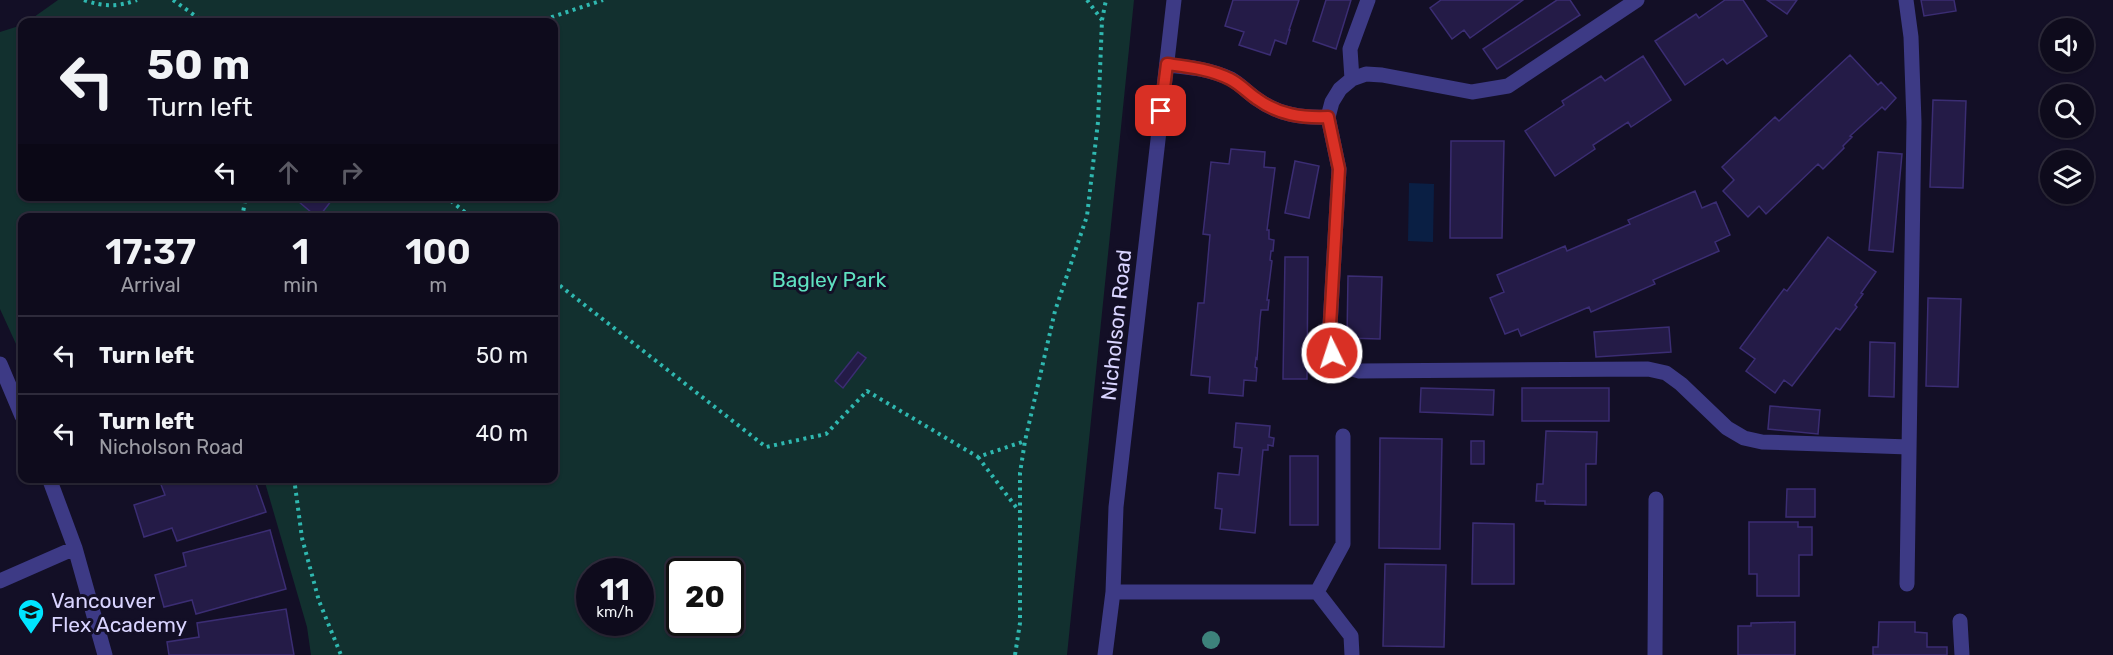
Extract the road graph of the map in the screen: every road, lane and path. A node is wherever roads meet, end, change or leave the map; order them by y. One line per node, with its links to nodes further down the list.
1 (84, 0): 2 (path)
2 (137, 0)
3 (173, 0): 11 (path)
4 (603, 0): 12 (path)
5 (1088, 0): 13 (path)
6 (1106, 0): 13 (path)
7 (1174, 0): 14 (street, Nicholson Road)
8 (1368, 0): 15 (street)
9 (1637, 0): 15 (street)
10 (1906, 0): 24 (street)
11 (198, 18)
12 (549, 18)
13 (1102, 20): 23 (path)
14 (1167, 64): 16 (street); 33 (street, Nicholson Road)
15 (1352, 79): 16 (street)
16 (1328, 117): 24 (street)
17 (451, 201): 18 (path)
18 (466, 213)
19 (558, 284): 25 (path)
20 (0, 364): 21 (street)
21 (18, 407)
22 (1343, 436): 34 (street)
23 (1025, 441): 25 (path); 29 (path)
24 (1909, 447): 32 (street)
25 (978, 456): 29 (path)
26 (51, 483): 30 (street)
27 (295, 483): 37 (path)
28 (1656, 499): 41 (street)
29 (1020, 512): 38 (path)
30 (75, 548): 31 (street); 36 (street)
31 (0, 581)
32 (1907, 584)
33 (1113, 592): 34 (street); 39 (street, Nicholson Road)
34 (1317, 592): 40 (street)
35 (1960, 621): 42 (street)
36 (105, 655)
37 (341, 655)
38 (1015, 655)
39 (1105, 655)
40 (1352, 655)
41 (1655, 655)
42 (1962, 655)

